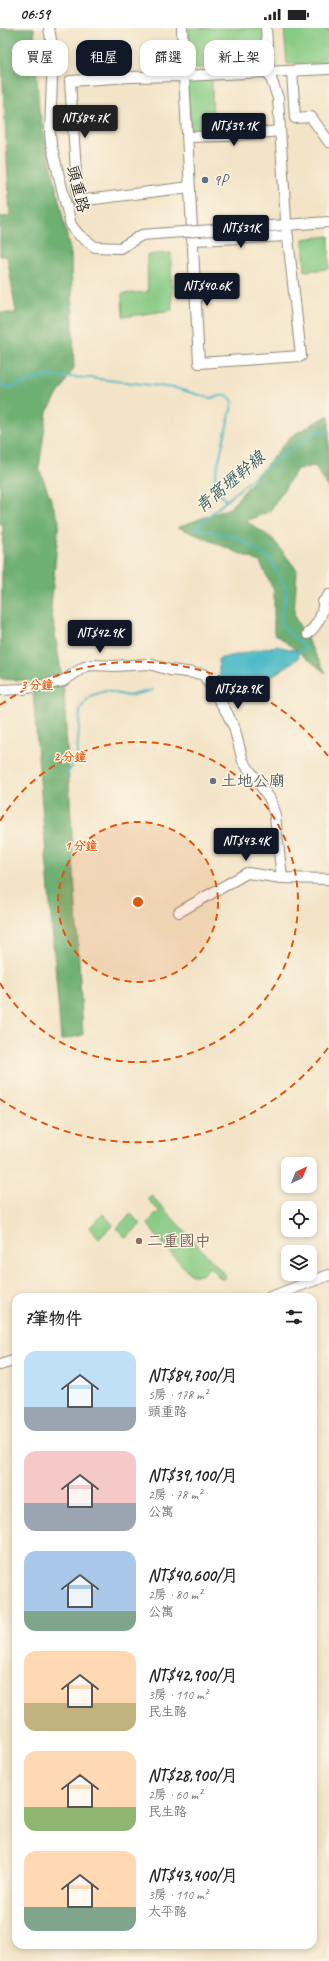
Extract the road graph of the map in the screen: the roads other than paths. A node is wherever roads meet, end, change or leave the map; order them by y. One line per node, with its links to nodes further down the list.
1 (49, 28): 16 (street, 頭重路, bridge)
2 (182, 28): 4 (street)
3 (266, 28): 5 (street)
4 (182, 40)
5 (267, 40)
6 (329, 69): 7 (street)
7 (292, 72): 8 (street); 13 (street)
8 (274, 73)
9 (184, 76): 12 (street); 14 (street)
10 (270, 76): 11 (street)
11 (280, 131): 12 (street); 16 (street)
12 (187, 137): 14 (street)
13 (329, 142)
14 (190, 187): 17 (street)
15 (329, 222): 16 (street)
16 (287, 231): 17 (street); 17 (street)
17 (192, 240)
18 (329, 595): 19 (street)
19 (308, 634)
20 (0, 690): 21 (street)
21 (282, 878): 22 (street); 23 (street)
22 (329, 879)
23 (179, 912)
24 (329, 1275): 25 (street)
25 (281, 1293)
26 (12, 1361): 27 (street)
27 (0, 1365)

